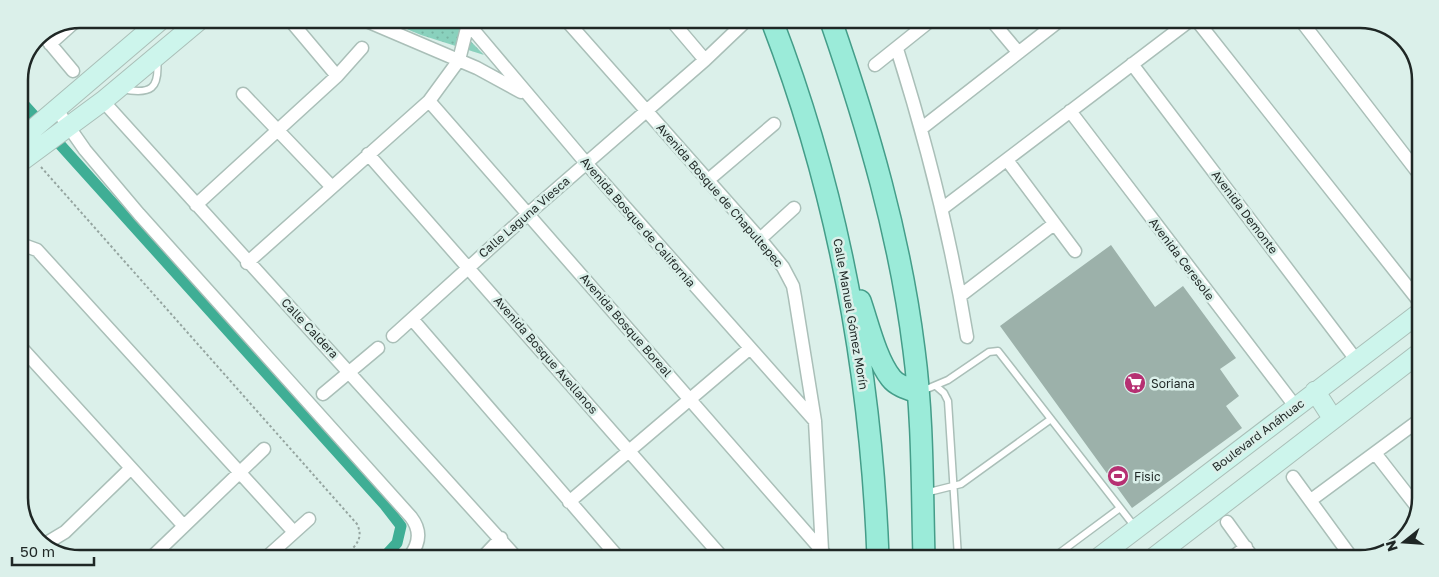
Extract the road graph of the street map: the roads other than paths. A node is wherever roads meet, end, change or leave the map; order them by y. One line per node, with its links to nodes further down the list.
1 (152, 28): 34 (street)
2 (190, 28): 30 (street)
3 (297, 28): 27 (street)
4 (381, 28): 22 (street)
5 (465, 28): 22 (street)
6 (471, 28): 29 (street, Avenida Bosque de California)
7 (573, 28): 33 (street, Avenida Bosque de Chapultepec)
8 (678, 28): 23 (street)
9 (739, 28): 23 (street, Calle Laguna Viesca)
10 (775, 28): 54 (main road, Calle Manuel Gómez Morín)
11 (833, 28): 69 (main road)
12 (922, 28): 20 (street)
13 (998, 28): 21 (street)
14 (1050, 28): 21 (street)
15 (1180, 28): 24 (street)
16 (1203, 28): 57 (street)
17 (1309, 28): 43 (street)
18 (47, 40): 26 (street)
19 (362, 48): 27 (street)
20 (898, 48): 25 (street); 36 (street)
21 (1018, 52): 36 (street)
22 (459, 60): 29 (street); 31 (street)
23 (705, 60): 33 (street, Calle Laguna Viesca)
24 (1132, 64): 32 (street); 66 (street, Avenida Demonte)
25 (875, 65)
26 (73, 71)
27 (337, 76): 38 (street)
28 (243, 94): 38 (street)
29 (532, 99): 42 (street, Avenida Bosque de California)
30 (103, 101): 37 (street); 46 (street, Calle Caldera)
31 (429, 101): 40 (street); 49 (street, Avenida Bosque Boreal)
32 (1070, 111): 41 (street); 73 (street, Avenida Ceresole)
33 (647, 112): 42 (street, Calle Laguna Viesca); 44 (street, Avenida Bosque de Chapultepec)
34 (54, 113): 37 (street); 39 (street)
35 (774, 124): 44 (street)
36 (922, 128): 48 (street)
37 (64, 129): 39 (street); 99 (street)
38 (278, 130): 45 (street); 46 (street)
39 (29, 147)
40 (368, 154): 45 (street); 56 (street, Avenida Bosque Avellanos)
41 (1007, 160): 48 (street); 50 (street)
42 (586, 163): 49 (street, Calle Laguna Viesca); 64 (street, Avenida Bosque de California)
43 (1411, 164)
44 (707, 181): 51 (street, Avenida Bosque de Chapultepec)
45 (331, 186): 55 (street)
46 (196, 205): 55 (street, Calle Caldera)
47 (794, 208): 51 (street)
48 (943, 208): 58 (street)
49 (529, 212): 56 (street, Calle Laguna Viesca); 72 (street, Avenida Bosque Boreal)
50 (1054, 224): 53 (street); 58 (street)
51 (760, 239): 76 (street, Avenida Bosque de Chapultepec)
52 (28, 248): 82 (street)
53 (1075, 251)
54 (844, 261): 69 (main road); 106 (main road, Calle Manuel Gómez Morín)
55 (247, 262): 68 (street, Calle Caldera)
56 (468, 267): 59 (street, Calle Laguna Viesca); 79 (street, Avenida Bosque Avellanos)
57 (1412, 292)
58 (960, 296): 62 (street)
59 (412, 319): 61 (street, Calle Laguna Viesca); 88 (street)
60 (1412, 319): 66 (street, Boulevard Anáhuac)
61 (394, 336)
62 (967, 337)
63 (378, 348): 68 (street)
64 (749, 350): 72 (street); 76 (street, Avenida Bosque de California)
65 (28, 354): 81 (street)
66 (1357, 361): 70 (street, Boulevard Anáhuac)
67 (1412, 361): 75 (street)
68 (350, 371): 71 (street); 95 (street, Calle Caldera)
69 (927, 389): 74 (lane); 84 (lane); 85 (main road)
70 (1315, 391): 73 (street, Boulevard Anáhuac); 75 (street)
71 (323, 394)
72 (690, 400): 79 (street); 104 (street, Avenida Bosque Boreal)
73 (1295, 406): 93 (street, Boulevard Anáhuac)
74 (1051, 419): 84 (lane); 89 (lane)
75 (1333, 419): 111 (street)
76 (815, 422): 105 (street, Avenida Bosque de Chapultepec)
77 (1412, 426): 80 (street)
78 (264, 449): 82 (street)
79 (630, 451): 88 (street); 103 (street, Avenida Bosque Avellanos)
80 (1375, 453): 86 (street); 87 (street)
81 (130, 469): 92 (street); 96 (street)
82 (240, 472): 92 (street); 94 (street)
83 (1294, 477): 86 (street)
84 (954, 487): 85 (lane); 108 (lane)
85 (922, 494): 107 (main road)
86 (1311, 500): 113 (street)
87 (1411, 500)
88 (569, 502): 102 (street)
89 (1120, 508): 93 (lane); 109 (lane)
90 (309, 519): 94 (street)
91 (1227, 522): 112 (street)
92 (183, 525): 97 (street)
93 (1136, 529): 110 (street, Boulevard Anáhuac)
94 (293, 531): 98 (street)
95 (501, 538): 100 (street); 101 (street, Calle Caldera)
96 (51, 541)
97 (159, 550)
98 (275, 550)
99 (412, 550)
100 (490, 550)
101 (510, 550)
102 (612, 550)
103 (716, 550)
104 (821, 550)
105 (824, 550)
106 (878, 550)
107 (924, 550)
108 (958, 550)
109 (1065, 550)
110 (1108, 550)
111 (1163, 550)
112 (1248, 550)
113 (1346, 550)

